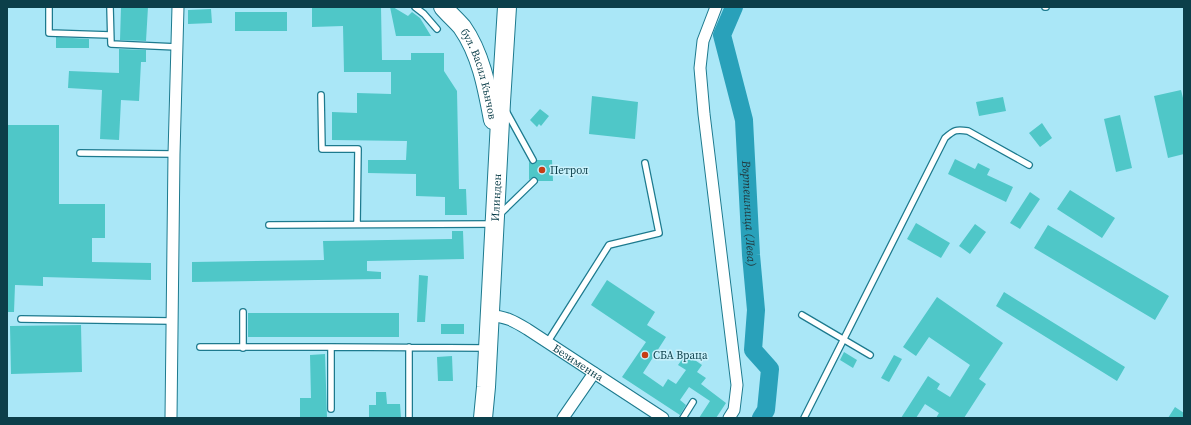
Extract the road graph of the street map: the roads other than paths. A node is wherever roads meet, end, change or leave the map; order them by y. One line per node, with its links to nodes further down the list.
1 (49, 7): 9 (lane)
2 (110, 7): 9 (lane)
3 (178, 7): 10 (street)
4 (415, 7): 8 (lane)
5 (443, 7): 13 (main road, бул. Васил Кънчов)
6 (507, 7): 12 (main road, Илинден)
7 (716, 7): 47 (street)
8 (437, 29)
9 (110, 35): 10 (lane)
10 (177, 47): 15 (street)
11 (321, 95): 21 (lane)
12 (500, 102): 13 (main road, Илинден); 16 (lane)
13 (498, 148): 20 (main road, Илинден)
14 (80, 153): 15 (lane)
15 (174, 154): 27 (street)
16 (533, 160)
17 (645, 163): 29 (lane)
18 (1029, 164): 28 (lane)
19 (534, 180): 20 (lane)
20 (494, 222): 21 (lane); 25 (main road, Илинден)
21 (357, 224): 22 (lane)
22 (269, 225)
23 (244, 312): 33 (lane)
24 (802, 315): 28 (lane)
25 (490, 316): 29 (street, Безименна); 34 (main road, Илинден)
26 (21, 319): 27 (lane)
27 (171, 321): 40 (street)
28 (844, 339): 35 (lane); 48 (lane)
29 (547, 343): 36 (street, Безименна)
30 (200, 347): 33 (lane)
31 (331, 347): 32 (lane); 33 (lane); 39 (lane)
32 (409, 347): 34 (lane); 41 (lane)
33 (244, 348)
34 (488, 348): 37 (main road, Илинден)
35 (870, 356)
36 (594, 373): 44 (street); 45 (street, Безименна)
37 (486, 387): 42 (main road, Илинден); 43 (main road, Илинден)
38 (693, 402): 46 (lane)
39 (331, 409)
40 (171, 418)
41 (409, 418)
42 (483, 418)
43 (486, 418)
44 (563, 418)
45 (663, 418)
46 (683, 418)
47 (729, 418)
48 (804, 418)

